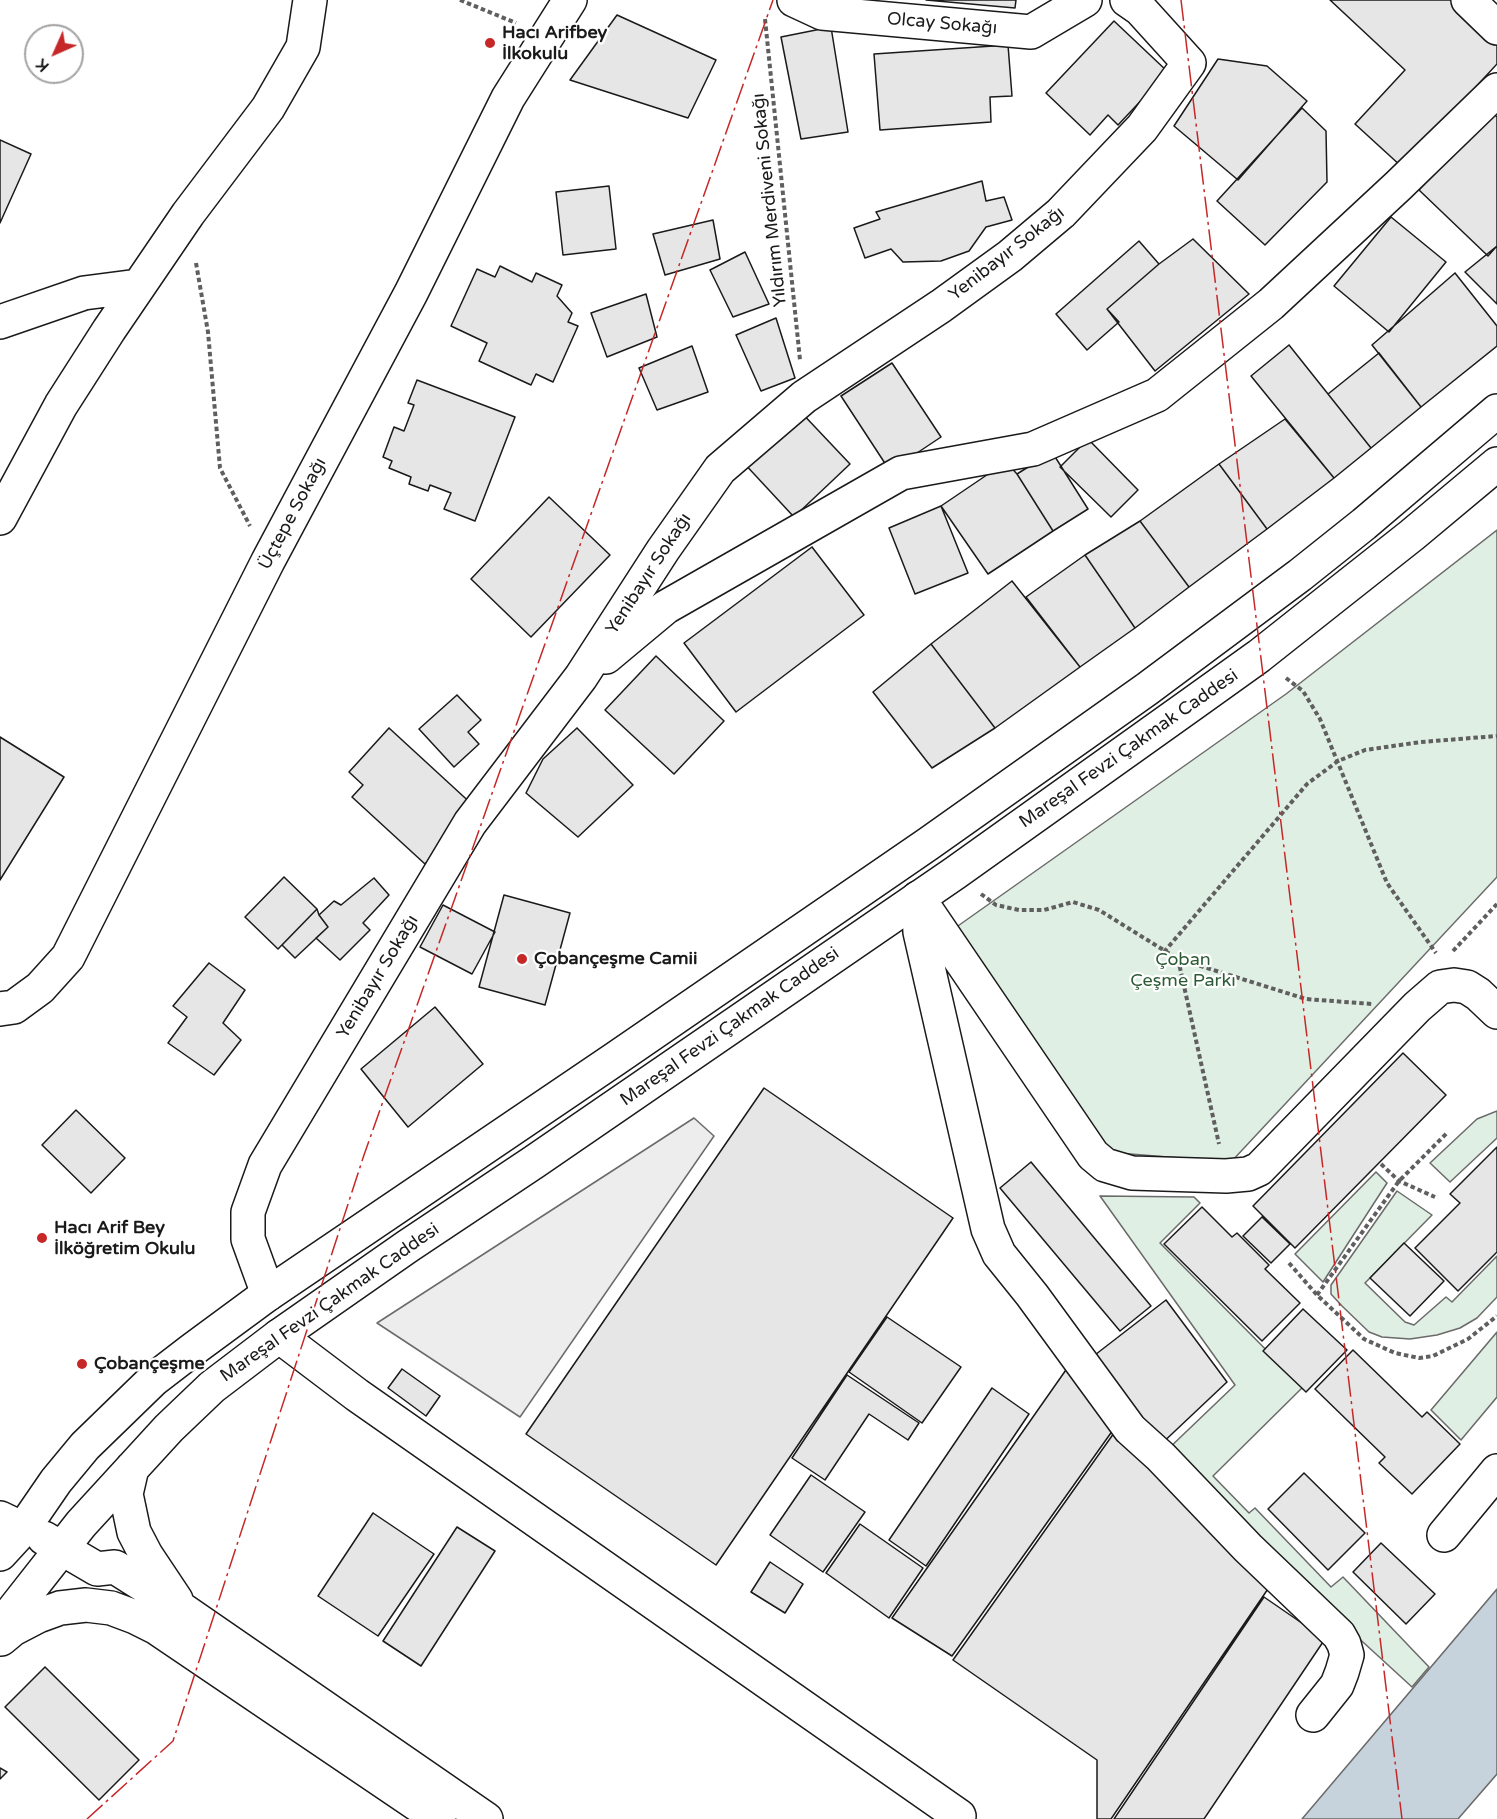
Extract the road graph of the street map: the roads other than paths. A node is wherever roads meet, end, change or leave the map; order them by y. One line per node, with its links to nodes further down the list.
1 (310, 0): 9 (street)
2 (570, 0): 16 (street, Üçtepe Sokağı)
3 (794, 0): 4 (street, Olcay Sokağı)
4 (1085, 0)
5 (1127, 0): 14 (street, Yenibayır Sokağı)
6 (1468, 0): 7 (street)
7 (1497, 28)
8 (1497, 90): 14 (street)
9 (138, 286): 10 (street); 13 (street)
10 (0, 322)
11 (1497, 411): 18 (street, Mareşal Fevzi Çakmak Caddesi)
12 (1497, 464): 15 (street, Mareşal Fevzi Çakmak Caddesi)
13 (0, 518)
14 (581, 677): 18 (street, Yenibayır Sokağı)
15 (918, 898): 17 (street); 19 (street, Mareşal Fevzi Çakmak Caddesi); 29 (street)
16 (0, 1009)
17 (1497, 1012)
18 (268, 1294): 22 (street, Mareşal Fevzi Çakmak Caddesi)
19 (279, 1336): 20 (street, Mareşal Fevzi Çakmak Caddesi); 30 (street)
20 (132, 1468): 24 (street, Mareşal Fevzi Çakmak Caddesi); 26 (street)
21 (1497, 1471): 23 (street)
22 (11, 1523): 24 (street); 25 (street, Mareşal Fevzi Çakmak Caddesi)
23 (1444, 1535)
24 (62, 1548): 26 (street); 27 (street, Mareşal Fevzi Çakmak Caddesi)
25 (0, 1554)
26 (183, 1610): 32 (street)
27 (0, 1627)
28 (0, 1640): 31 (street)
29 (1313, 1715)
30 (959, 1816)
31 (439, 1819)
32 (486, 1819)

